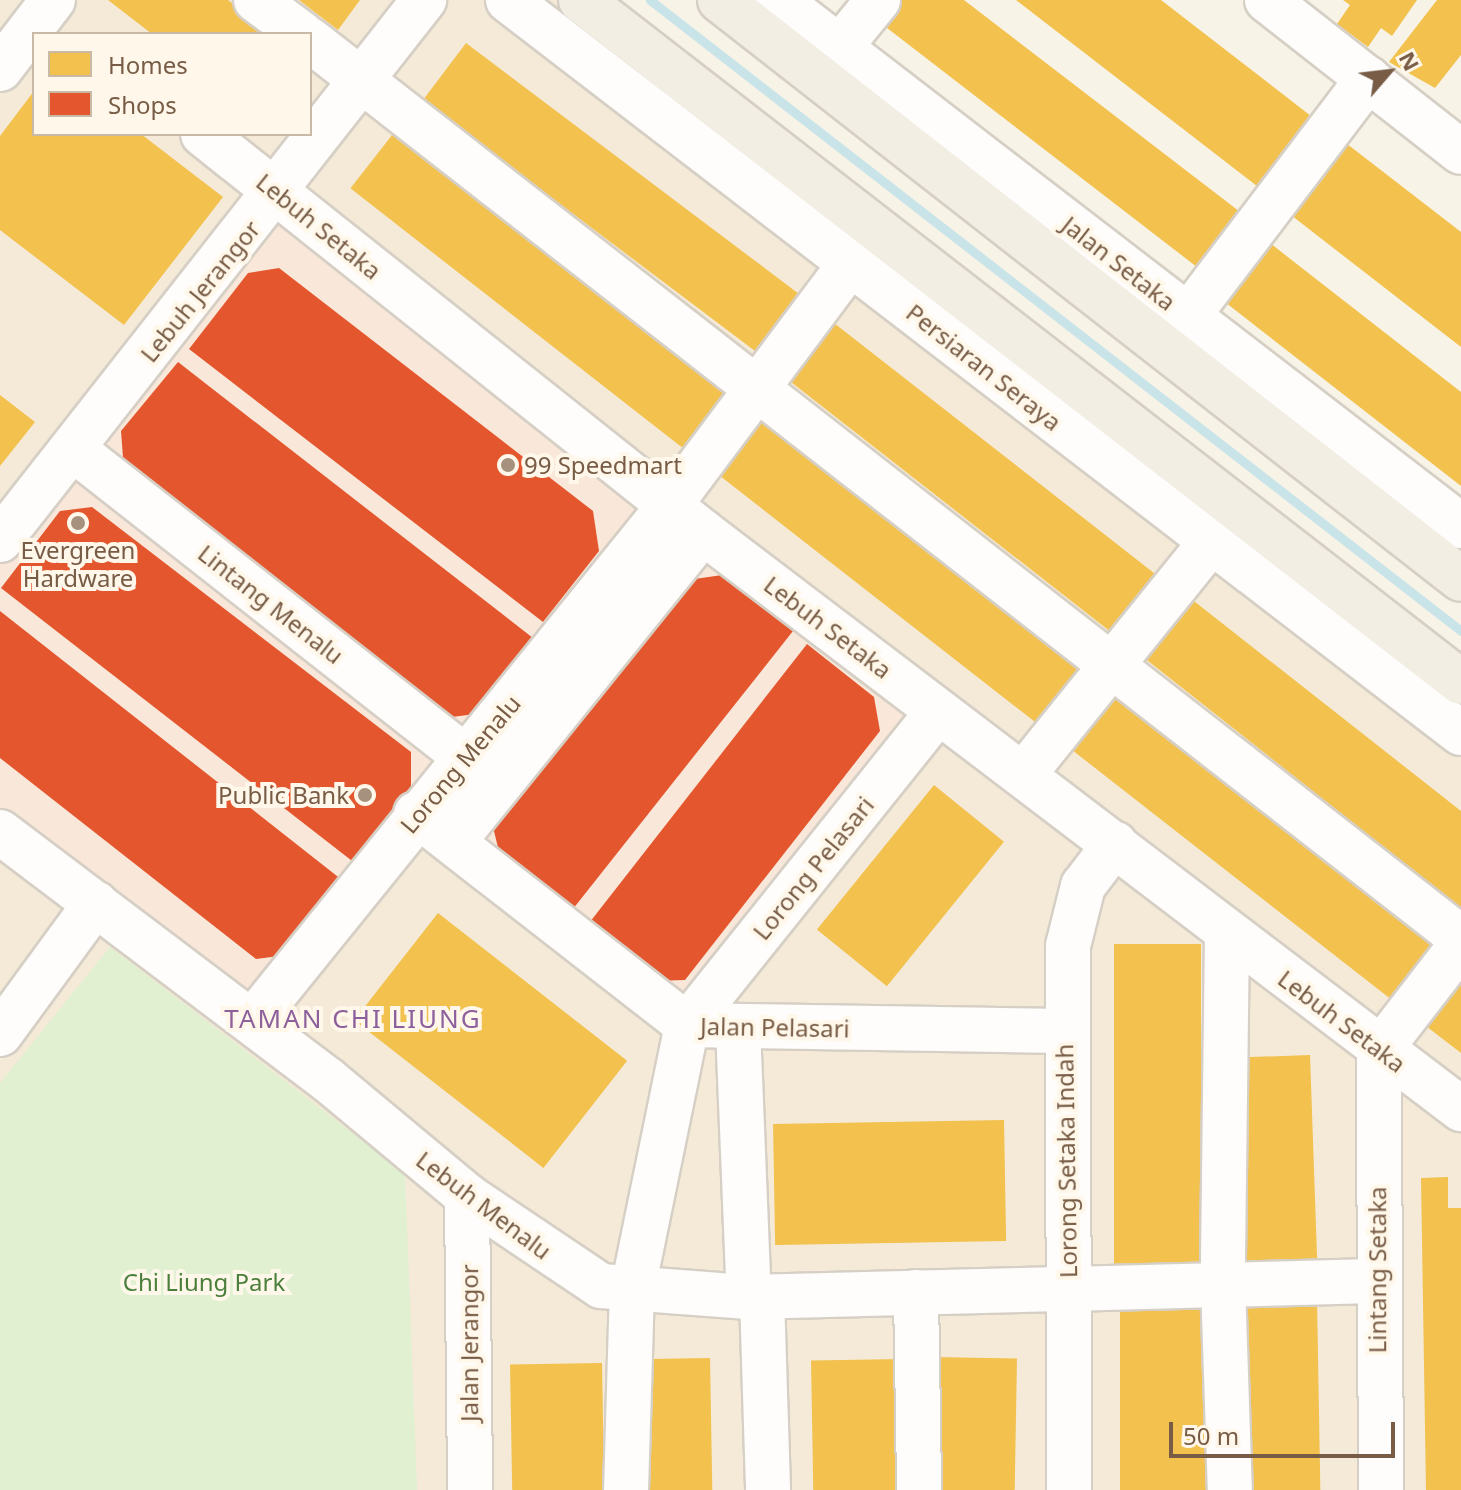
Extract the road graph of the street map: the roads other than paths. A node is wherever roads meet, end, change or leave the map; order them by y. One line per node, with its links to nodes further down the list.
1 (256, 0): 11 (street)
2 (424, 0): 17 (street, Lebuh Jerangor)
3 (508, 0): 21 (street, Persiaran Seraya)
4 (581, 0): 31 (main road, Persiaran Seraya)
5 (720, 0): 29 (main road)
6 (778, 0): 14 (street, Jalan Setaka)
7 (878, 0): 14 (street)
8 (1267, 0): 16 (street)
9 (51, 11): 10 (street)
10 (33, 32)
11 (299, 32)
12 (32, 33): 15 (street)
13 (312, 42): 17 (street)
14 (839, 48): 22 (street, Jalan Setaka)
15 (0, 69)
16 (1368, 79): 19 (street); 22 (street)
17 (363, 80): 20 (street, Lebuh Jerangor); 23 (street)
18 (206, 136): 20 (street, Lebuh Setaka)
19 (1461, 152)
20 (278, 193): 24 (street, Lebuh Jerangor); 25 (street, Lebuh Setaka)
21 (850, 264): 23 (street); 28 (street, Persiaran Seraya)
22 (1188, 316): 26 (street, Jalan Setaka)
23 (752, 387): 25 (street); 30 (street)
24 (73, 449): 27 (street, Lebuh Jerangor); 34 (street, Lintang Menalu)
25 (686, 519): 32 (street, Lebuh Setaka); 34 (street, Lorong Menalu); 38 (street, Lorong Menalu)
26 (1461, 526)
27 (0, 540)
28 (1212, 541): 30 (street); 33 (street, Persiaran Seraya)
29 (1461, 579)
30 (1109, 668): 35 (street); 42 (street)
31 (1461, 682)
32 (938, 712): 35 (street, Lebuh Setaka); 45 (street, Lorong Pelasari)
33 (1461, 733)
34 (468, 759): 36 (street, Lorong Menalu)
35 (1023, 775): 39 (street, Lebuh Setaka)
36 (416, 814): 38 (street, Jalan Pelasari); 44 (street, Lorong Menalu)
37 (0, 832): 40 (street, Lebuh Menalu)
38 (454, 841): 45 (street, Jalan Pelasari)
39 (1115, 844): 41 (street, Lebuh Setaka); 47 (street, Lorong Setaka Indah)
40 (96, 903): 44 (street, Lebuh Menalu); 48 (street)
41 (1227, 932): 49 (street, Lebuh Setaka); 53 (street)
42 (1461, 938)
43 (1461, 945): 49 (street)
44 (252, 1022): 51 (street, Lebuh Menalu)
45 (687, 1025): 46 (street, Jalan Pelasari); 56 (street)
46 (738, 1028): 47 (street, Jalan Pelasari); 57 (street)
47 (1063, 1031): 54 (street, Lorong Setaka Indah)
48 (0, 1034)
49 (1379, 1051): 50 (street, Lebuh Setaka); 52 (street, Lintang Setaka)
50 (1461, 1109)
51 (467, 1196): 56 (street, Lebuh Menalu); 58 (street, Jalan Jerangor)
52 (1375, 1281): 53 (street, Lebuh Menalu); 64 (street, Lintang Setaka)
53 (1223, 1284): 54 (street, Lebuh Menalu); 63 (street)
54 (1068, 1287): 55 (street, Lebuh Menalu); 62 (street, Lorong Setaka Indah)
55 (916, 1292): 57 (street, Lebuh Menalu); 61 (street)
56 (632, 1293): 57 (street, Lebuh Menalu); 59 (street)
57 (756, 1297): 60 (street)
58 (470, 1490)
59 (626, 1490)
60 (768, 1490)
61 (919, 1490)
62 (1069, 1490)
63 (1230, 1490)
64 (1381, 1490)

